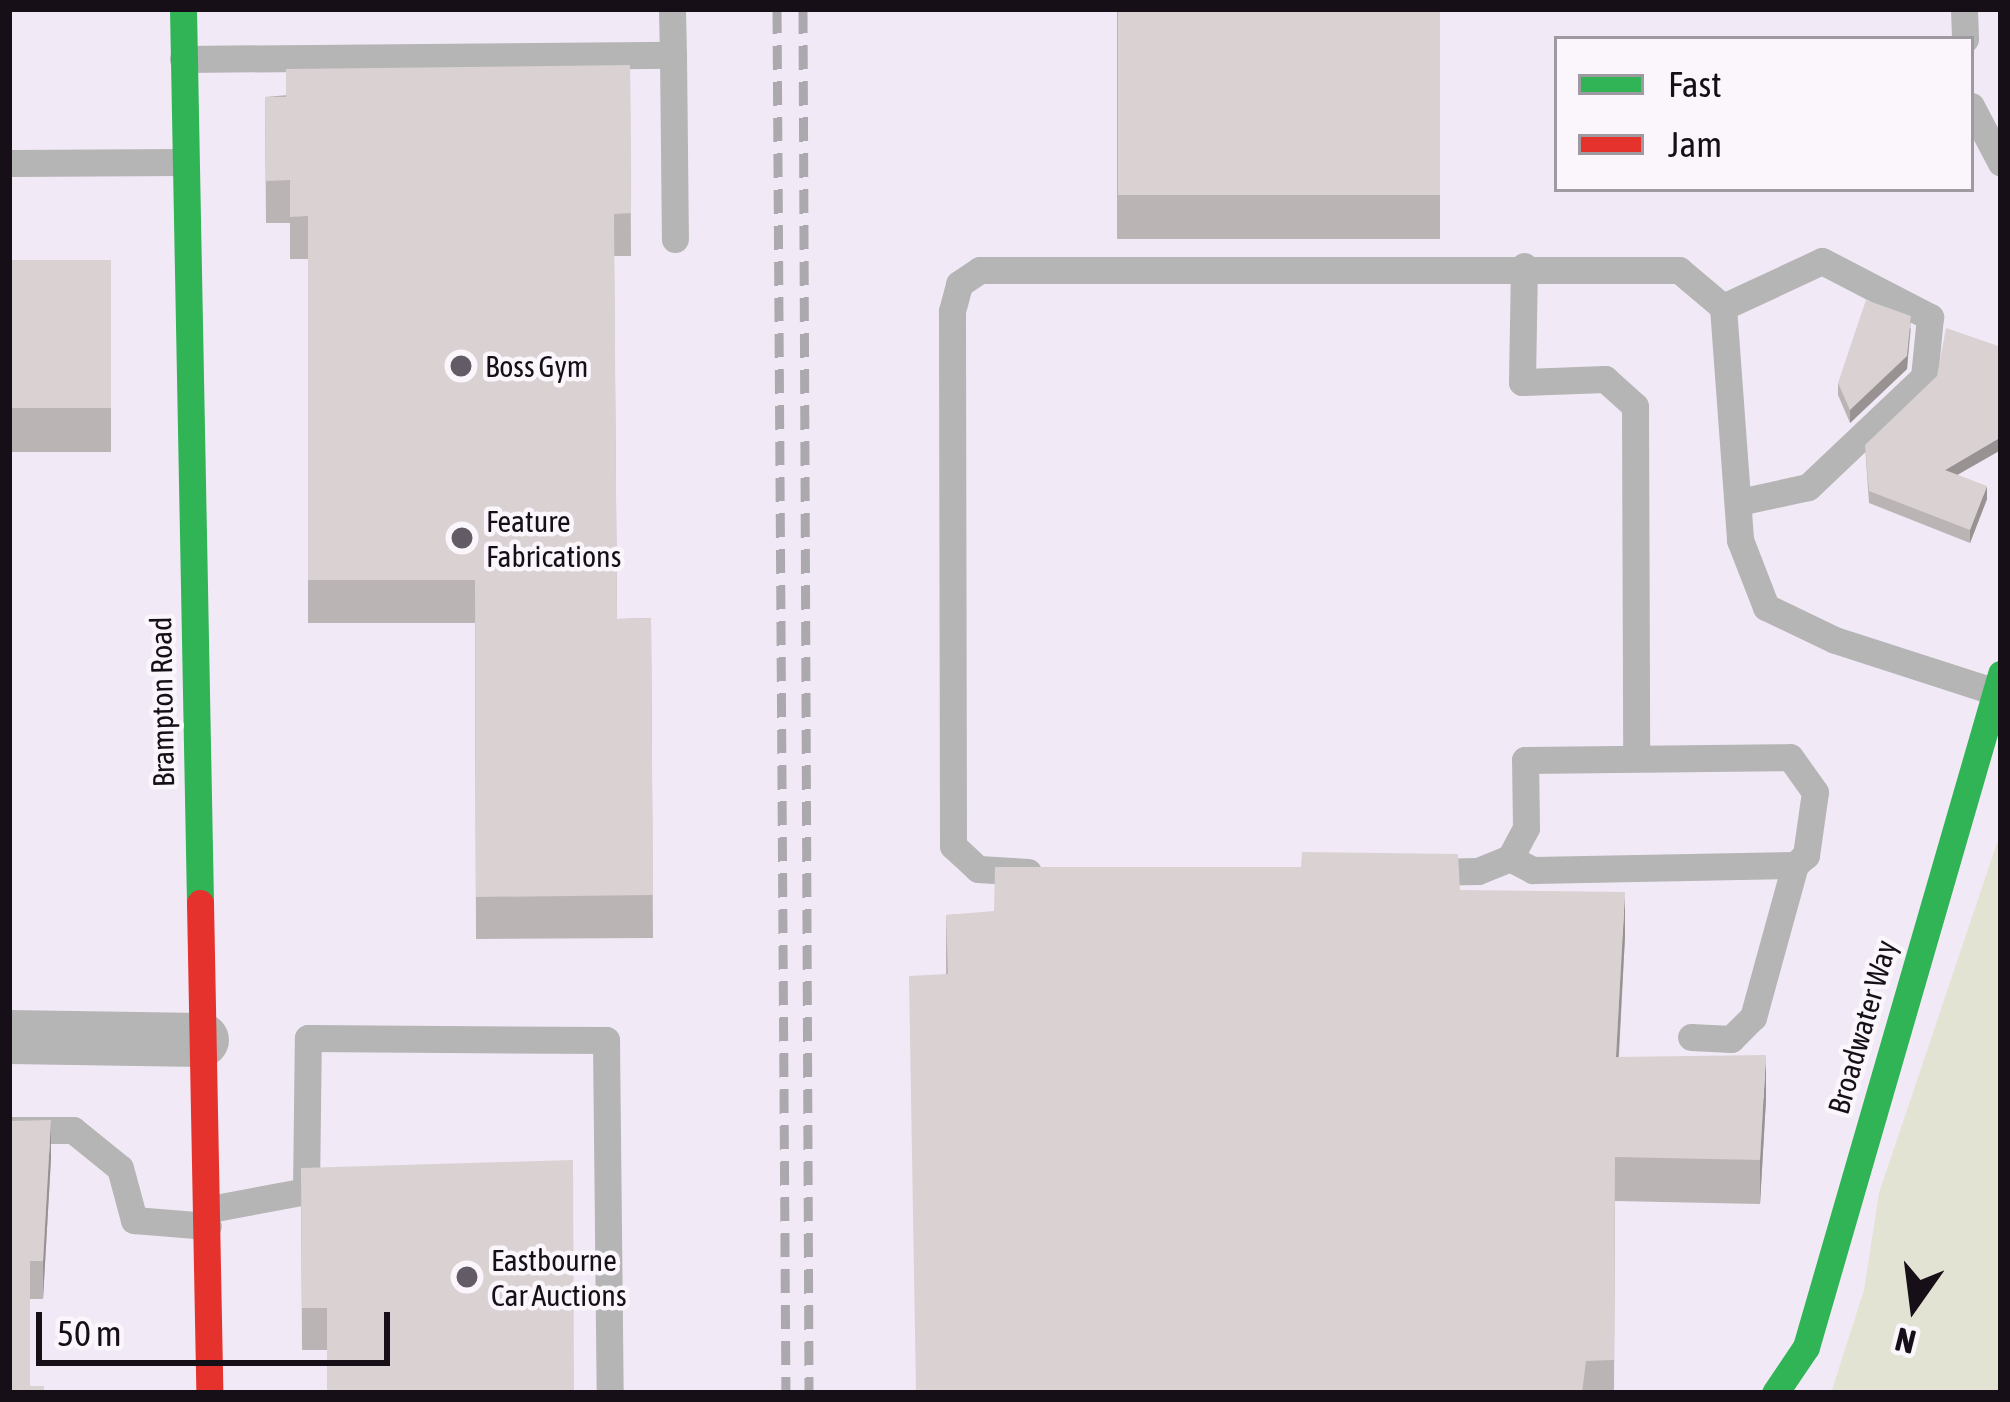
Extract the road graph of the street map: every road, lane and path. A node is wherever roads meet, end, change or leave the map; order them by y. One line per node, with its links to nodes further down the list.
1 (183, 9): 4 (street, Brampton Road)
2 (672, 9): 3 (lane)
3 (673, 56): 4 (lane); 9 (lane)
4 (183, 59): 6 (street, Brampton Road)
5 (1974, 112): 8 (lane)
6 (183, 162): 7 (lane); 21 (street, Brampton Road)
7 (9, 163)
8 (2001, 163)
9 (675, 239)
10 (1524, 266): 11 (lane); 14 (lane); 18 (lane)
11 (1723, 308): 12 (lane); 12 (lane)
12 (1739, 502): 13 (lane)
13 (1998, 686): 26 (street, Broadwater Way)
14 (1636, 757): 15 (lane); 16 (lane)
15 (1510, 858): 16 (lane); 17 (lane)
16 (1795, 866): 20 (lane)
17 (1391, 872)
18 (1060, 874)
19 (9, 1037): 21 (street)
20 (1691, 1037)
21 (202, 1040): 23 (street, Brampton Road)
22 (9, 1130): 23 (lane)
23 (210, 1218): 24 (street, Brampton Road); 25 (lane)
24 (209, 1393)
25 (610, 1393)
26 (1775, 1393)

